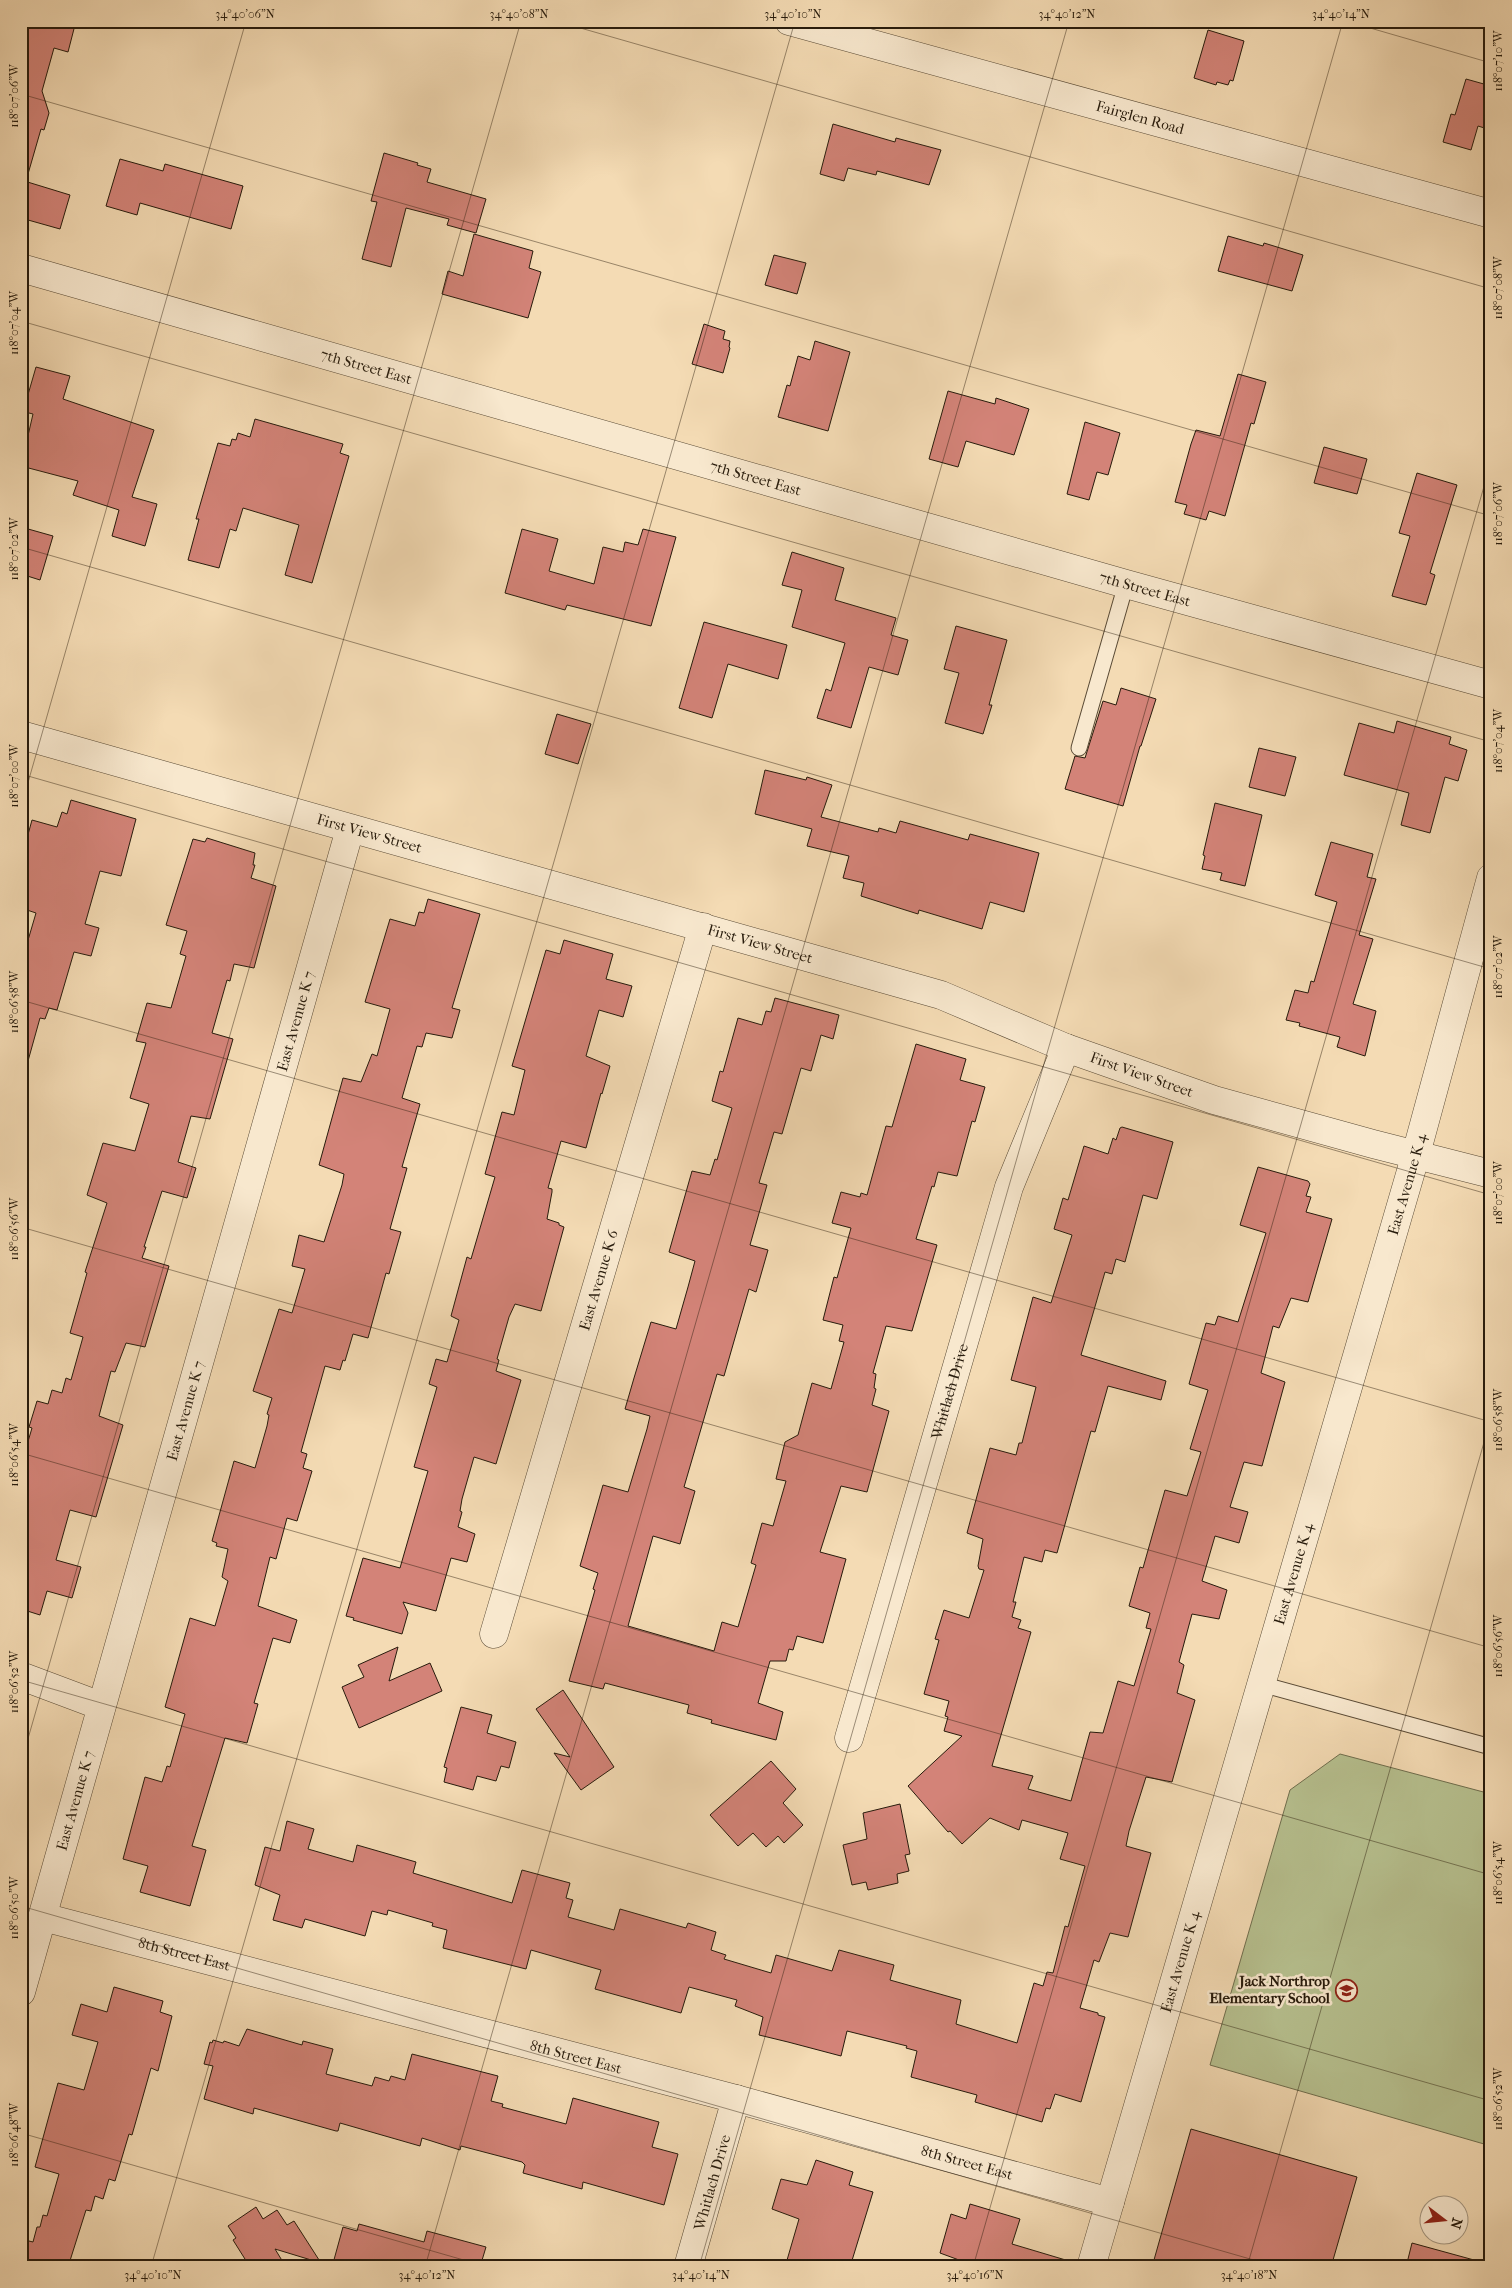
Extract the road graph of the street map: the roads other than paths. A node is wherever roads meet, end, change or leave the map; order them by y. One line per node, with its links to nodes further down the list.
1 (790, 21): 2 (street, Fairglen Road)
2 (1491, 214)
3 (21, 268): 4 (street, 7th Street East)
4 (1126, 584): 5 (street, 7th Street East); 7 (lane)
5 (1491, 685)
6 (21, 735): 8 (street, First View Street)
7 (1080, 748)
8 (350, 829): 10 (street, First View Street); 17 (street, East Avenue K 7)
9 (1491, 878): 12 (street, East Avenue K 4)
10 (703, 927): 11 (street, First View Street); 14 (street, East Avenue K 6)
11 (1066, 1048): 12 (street, First View Street); 18 (street, Whitlach Drive)
12 (1416, 1154): 13 (street, First View Street); 16 (street, East Avenue K 4)
13 (1491, 1174)
14 (494, 1634)
15 (21, 1676): 17 (street)
16 (1261, 1684): 19 (lane); 23 (street, East Avenue K 4)
17 (101, 1706): 20 (street, East Avenue K 7)
18 (849, 1738)
19 (1491, 1747)
20 (43, 1917): 21 (street, East Avenue K 7); 22 (street, 8th Street East)
21 (21, 1992)
22 (736, 2099): 23 (street, 8th Street East); 24 (street, Whitlach Drive)
23 (1110, 2202): 25 (street, East Avenue K 4)
24 (688, 2267)
25 (1091, 2267)

